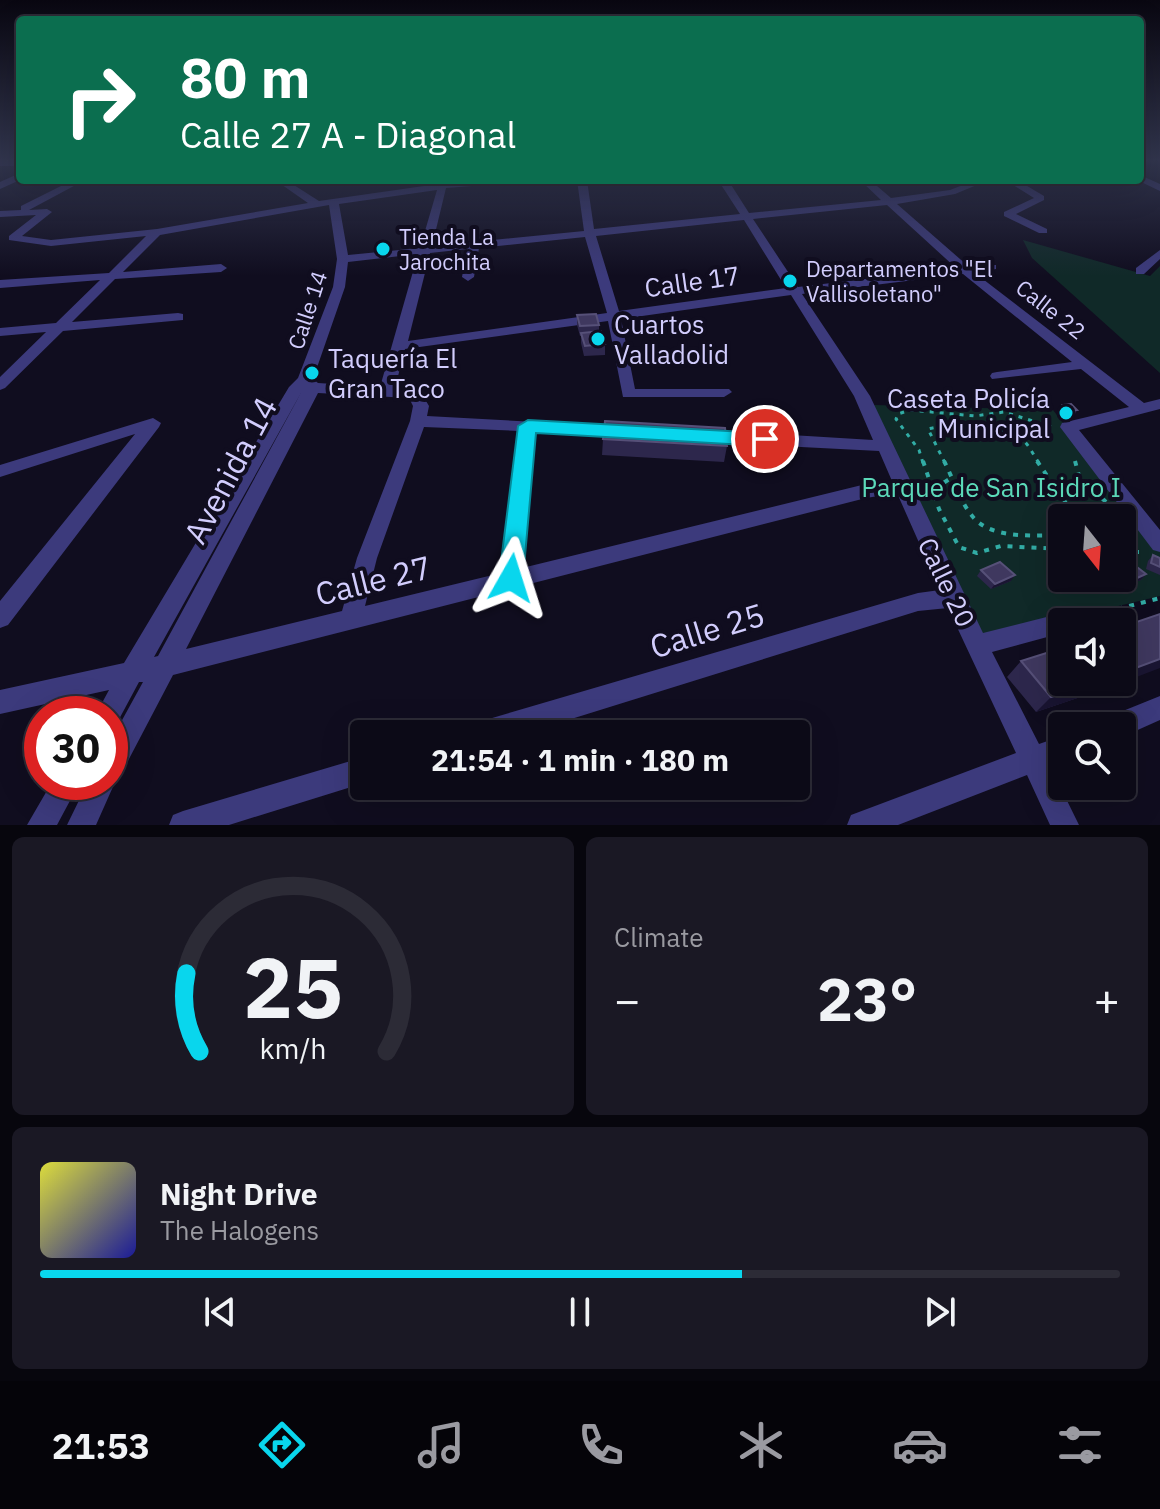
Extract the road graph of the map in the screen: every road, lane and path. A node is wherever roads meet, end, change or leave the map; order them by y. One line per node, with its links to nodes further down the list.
1 (44, 198): 14 (street)
2 (309, 198): 11 (street)
3 (344, 198): 12 (street)
4 (440, 198): 20 (street)
5 (585, 198): 16 (street)
6 (736, 198): 15 (street, Calle 20)
7 (885, 198): 10 (street, Calle 22)
8 (911, 198): 10 (street)
9 (1040, 198): 17 (street)
10 (888, 201): 15 (street); 25 (street, Calle 22)
11 (317, 204): 12 (street); 18 (street)
12 (334, 204): 22 (street, Calle 14)
13 (0, 214): 14 (street)
14 (14, 214): 18 (street)
15 (748, 217): 16 (street); 30 (street, Calle 20)
16 (589, 231): 19 (street); 31 (street)
17 (1043, 231)
18 (157, 232): 27 (street)
19 (474, 244): 20 (street); 28 (street)
20 (428, 250): 22 (street); 35 (street)
21 (1160, 253): 26 (street)
22 (343, 259): 39 (street, Calle 14)
23 (992, 267): 25 (street, Calle 17)
24 (221, 268): 27 (street)
25 (966, 271): 30 (street, Calle 17); 36 (street, Calle 22)
26 (1140, 271)
27 (112, 275): 29 (street); 33 (street)
28 (468, 277)
29 (0, 284)
30 (793, 291): 31 (street, Calle 17); 49 (street, Calle 20)
31 (614, 316): 35 (street, Calle 17); 41 (street)
32 (178, 317): 33 (street)
33 (59, 327): 34 (street); 38 (street)
34 (0, 332)
35 (400, 346): 40 (street)
36 (1086, 364): 37 (street); 43 (street, Calle 22)
37 (997, 376)
38 (0, 385)
39 (305, 385): 40 (street); 70 (street, Avenida 14); 71 (street, Avenida 14)
40 (387, 391): 44 (street)
41 (724, 392)
42 (1160, 403): 43 (street)
43 (1139, 407): 46 (street)
44 (418, 421): 45 (street); 67 (street)
45 (528, 426): 47 (street); 62 (street)
46 (1065, 430): 56 (path); 60 (street)
47 (636, 432)
48 (682, 435): 49 (street)
49 (884, 446): 55 (street, Calle 20)
50 (1074, 456): 54 (path)
51 (0, 471): 66 (street)
52 (951, 477): 53 (path); 56 (path); 59 (path)
53 (1052, 482): 54 (path); 57 (path)
54 (1088, 485): 58 (path)
55 (901, 486): 62 (street, Calle 27); 63 (street, Calle 20)
56 (934, 489): 61 (path)
57 (1067, 504)
58 (1108, 504)
59 (1048, 534)
60 (1160, 544)
61 (1048, 548)
62 (511, 578): 67 (street, Calle 27)
63 (954, 598): 69 (street, Calle 20); 76 (street, Calle 25)
64 (1160, 598): 65 (path)
65 (1121, 608)
66 (0, 618)
67 (351, 618): 70 (street, Calle 27)
68 (1048, 627): 69 (street)
69 (979, 645): 79 (street, Calle 20)
70 (163, 666): 71 (street, Calle 27); 77 (street, Avenida 14)
71 (133, 673): 72 (street, Avenida 14); 73 (street, Calle 27)
72 (119, 696)
73 (0, 702)
74 (1160, 708): 75 (street)
75 (1136, 718)
76 (528, 720)
77 (128, 734)
78 (1048, 755): 79 (street)
79 (1033, 761): 86 (street); 87 (street, Calle 20)
80 (350, 774): 85 (street)
81 (56, 800): 83 (street)
82 (94, 800): 84 (street)
83 (41, 825)
84 (81, 825)
85 (183, 825)
86 (861, 825)
87 (1065, 825)

